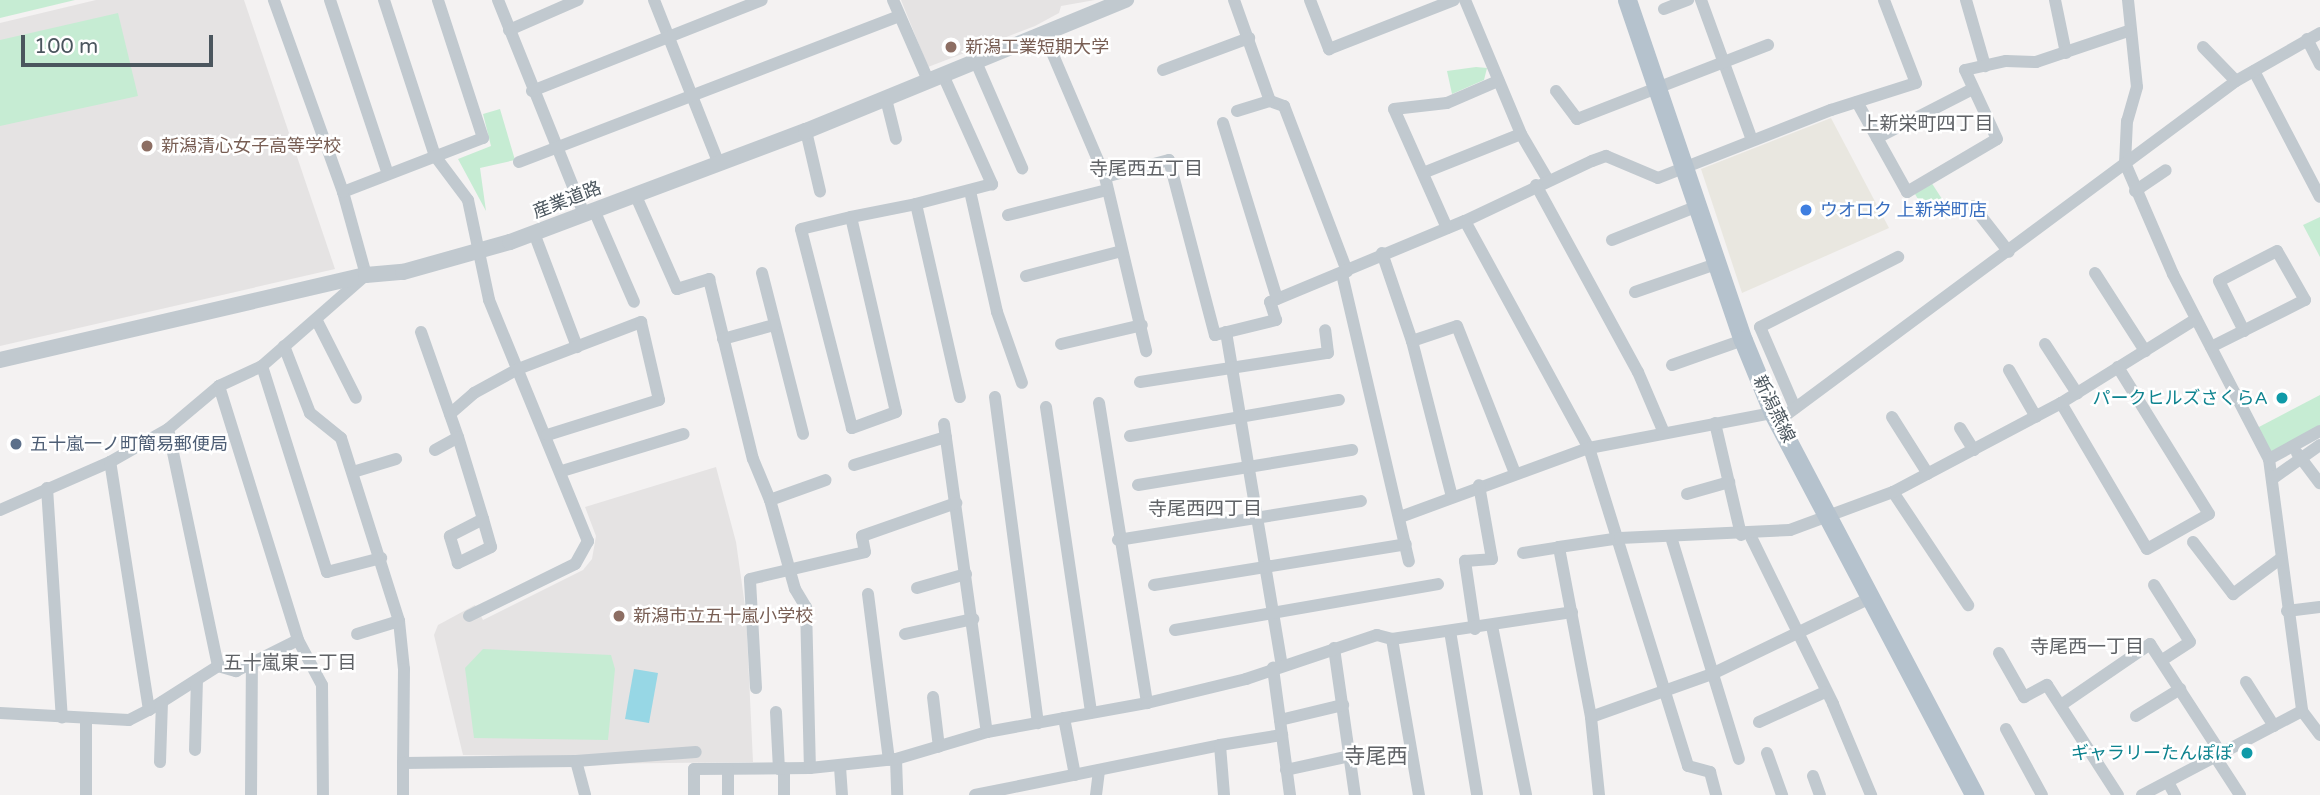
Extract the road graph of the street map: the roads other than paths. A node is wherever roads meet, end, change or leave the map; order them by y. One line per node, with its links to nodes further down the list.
1 (274, 0): 73 (street)
2 (330, 0): 67 (street)
3 (384, 0): 59 (street)
4 (438, 0): 59 (street)
5 (498, 0): 24 (street)
6 (577, 0): 24 (street)
7 (654, 0): 28 (street)
8 (762, 0): 28 (street)
9 (893, 0): 23 (street)
10 (1126, 0): 27 (street, 産業道路)
11 (1234, 0): 29 (street)
12 (1310, 0): 13 (street)
13 (1454, 0)
14 (1465, 0): 41 (street)
15 (1627, 0): 43 (main road, 新潟燕線)
16 (1688, 0): 22 (street)
17 (1701, 0): 35 (street)
18 (1884, 0): 50 (street)
19 (1966, 0): 37 (street)
20 (2054, 0): 33 (street)
21 (2128, 0): 25 (street)
22 (1664, 9)
23 (899, 16): 40 (street); 47 (street)
24 (509, 30): 45 (street)
25 (2131, 30): 33 (street); 61 (street)
26 (2320, 33): 30 (street)
27 (1045, 36): 34 (street, 産業道路); 69 (street)
28 (669, 37): 45 (street); 47 (street)
29 (1249, 38): 38 (street); 49 (street)
30 (2307, 38): 36 (street); 39 (street)
31 (1768, 45): 35 (street)
32 (2203, 47): 42 (street)
33 (2066, 53): 37 (street)
34 (976, 62): 40 (street, 産業道路); 63 (street)
35 (1723, 63): 43 (street); 57 (street)
36 (2320, 65)
37 (1985, 66): 44 (street)
38 (1163, 70)
39 (2253, 71): 42 (street); 75 (street)
40 (935, 77): 48 (street, 産業道路); 71 (street)
41 (1499, 81): 54 (street); 66 (street)
42 (2236, 81): 61 (street)
43 (1657, 89): 46 (street); 64 (main road, 新潟燕線)
44 (1971, 90): 55 (street); 55 (street)
45 (532, 91): 58 (street)
46 (1556, 91)
47 (694, 97): 58 (street); 62 (street)
48 (886, 99): 53 (street, 産業道路); 56 (street)
49 (1270, 101): 51 (street); 92 (street)
50 (1857, 102): 55 (street); 57 (street)
51 (1237, 111)
52 (1223, 123): 98 (street)
53 (806, 131): 62 (street, 産業道路); 70 (street)
54 (1521, 134): 66 (street); 68 (street)
55 (1877, 138)
56 (896, 139)
57 (1752, 141): 64 (street)
58 (556, 152): 60 (street); 79 (street)
59 (435, 156): 67 (street); 86 (street)
60 (519, 162)
61 (2125, 163): 72 (street); 88 (street)
62 (719, 164): 74 (street, 産業道路)
63 (1022, 168)
64 (1684, 169): 68 (street); 77 (main road, 新潟燕線)
65 (2165, 170): 72 (street)
66 (1423, 173): 83 (street)
67 (388, 174): 73 (street)
68 (1542, 182): 82 (street); 146 (street)
69 (1106, 184): 80 (street); 87 (street); 107 (street)
70 (820, 191)
71 (970, 191): 76 (street); 126 (street)
72 (2135, 191): 100 (street)
73 (343, 192): 95 (street)
74 (635, 194): 79 (street, 産業道路); 108 (street)
75 (2320, 197)
76 (916, 204): 81 (street); 129 (street)
77 (1698, 206): 85 (street); 91 (main road, 新潟燕線)
78 (1973, 206): 88 (street)
79 (589, 212): 84 (street, 産業道路); 99 (street)
80 (1008, 215)
81 (851, 217): 81 (street)
82 (1465, 221): 83 (street); 153 (street)
83 (1447, 228): 89 (street)
84 (534, 233): 86 (street, 産業道路); 114 (street)
85 (1612, 240)
86 (478, 250): 95 (street, 産業道路); 123 (street)
87 (1122, 251): 96 (street); 103 (street)
88 (2009, 252): 136 (street)
89 (1382, 253): 92 (street); 110 (street)
90 (1898, 257): 136 (street)
91 (1716, 264): 97 (street); 109 (main road, 新潟燕線)
92 (1345, 272): 98 (street); 182 (street)
93 (762, 273): 102 (street)
94 (2095, 273): 117 (street)
95 (366, 275): 101 (street); 118 (street, 産業道路)
96 (1026, 276)
97 (1635, 292)
98 (1277, 299): 107 (street)
99 (634, 302)
100 (2196, 319): 115 (street); 117 (street)
101 (317, 321): 113 (street); 131 (street)
102 (774, 325): 108 (street); 148 (street)
103 (1143, 326): 111 (street); 116 (street)
104 (1325, 330): 122 (street)
105 (2244, 331): 105 (street); 115 (street)
106 (421, 332): 137 (street)
107 (1226, 332): 122 (street)
108 (723, 339): 177 (street)
109 (1743, 340): 119 (street); 138 (main road, 新潟燕線)
110 (1412, 341): 165 (street); 176 (street)
111 (1061, 344)
112 (2045, 344): 128 (street)
113 (284, 346): 120 (street); 164 (street)
114 (577, 347): 123 (street); 149 (street)
115 (2211, 347): 159 (street)
116 (1146, 351)
117 (2145, 351): 121 (street)
118 (0, 360)
119 (1672, 365)
120 (261, 366): 127 (street); 193 (street)
121 (2118, 367): 128 (street); 134 (street)
122 (1232, 368): 125 (street); 141 (street)
123 (519, 369): 137 (street); 149 (street)
124 (2008, 370): 140 (street)
125 (1140, 382)
126 (1022, 383)
127 (219, 386): 144 (street); 221 (street)
128 (2077, 393): 134 (street)
129 (960, 397)
130 (995, 397): 252 (street)
131 (356, 398)
132 (1339, 400): 141 (street)
133 (1099, 403): 188 (street)
134 (2061, 403): 140 (street)
135 (1046, 407): 244 (street)
136 (1795, 408): 138 (street)
137 (450, 414): 151 (street)
138 (1775, 417): 142 (street); 181 (main road, 新潟燕線)
139 (1892, 417): 166 (street)
140 (2036, 417): 156 (street)
141 (1239, 418): 150 (street); 162 (street)
142 (1715, 423): 146 (street); 169 (street)
143 (1960, 428): 156 (street)
144 (168, 429): 160 (street); 226 (street)
145 (2320, 431): 157 (street)
146 (1664, 433): 153 (street)
147 (684, 434): 163 (street)
148 (803, 434)
149 (547, 435): 163 (street)
150 (1130, 436)
151 (458, 437): 154 (street); 184 (street)
152 (2320, 445): 157 (street)
153 (1589, 447): 165 (street); 187 (street)
154 (435, 450)
155 (1352, 450): 162 (street)
156 (1974, 450): 166 (street)
157 (2296, 452): 159 (street); 167 (street); 170 (street)
158 (396, 459): 164 (street)
159 (2269, 459): 167 (street)
160 (110, 462): 173 (street); 240 (street)
161 (854, 465): 179 (street)
162 (1250, 468): 171 (street); 183 (street)
163 (562, 471): 210 (street)
164 (353, 472): 193 (street)
165 (1515, 473): 172 (street)
166 (1928, 474): 174 (street)
167 (2272, 479): 194 (street)
168 (826, 480): 177 (street)
169 (1728, 482): 175 (street); 185 (street)
170 (2320, 483)
171 (1138, 485)
172 (1479, 485): 176 (street); 214 (street)
173 (47, 488): 180 (street); 247 (street)
174 (1893, 492): 181 (street); 205 (street)
175 (1687, 494)
176 (1452, 497): 182 (street)
177 (770, 499): 197 (street)
178 (1361, 501): 183 (street)
179 (956, 503): 197 (street); 198 (street)
180 (0, 510)
181 (1828, 515): 185 (street); 204 (main road, 新潟燕線)
182 (1400, 517): 190 (street)
183 (1256, 518): 188 (street); 196 (street)
184 (483, 519)
185 (1746, 535): 186 (street); 218 (street)
186 (1671, 537): 187 (street); 228 (street)
187 (1620, 538): 191 (street); 234 (street)
188 (1118, 540): 237 (street)
189 (2193, 542): 194 (street)
190 (1406, 544): 195 (street); 196 (street)
191 (1559, 547): 192 (street); 208 (street)
192 (1523, 553)
193 (381, 558): 212 (street)
194 (2280, 559): 207 (street)
195 (1409, 561)
196 (1266, 566): 200 (street); 209 (street)
197 (790, 569): 231 (street); 271 (street)
198 (966, 574): 202 (street); 211 (street)
199 (1438, 584): 209 (street)
200 (1154, 585)
201 (2154, 585): 224 (street)
202 (917, 588)
203 (868, 594): 266 (street)
204 (1868, 599): 218 (street); 302 (main road, 新潟燕線)
205 (1968, 605)
206 (2320, 607): 207 (street)
207 (2287, 611): 241 (street)
208 (1572, 612): 213 (street); 246 (street)
209 (1272, 613): 215 (street); 227 (street)
210 (469, 616)
211 (974, 619): 219 (street); 255 (street)
212 (399, 621): 217 (street); 269 (street)
213 (1492, 626): 214 (street); 296 (street)
214 (1475, 629): 216 (street)
215 (1175, 631)
216 (1450, 631): 220 (street); 279 (street)
217 (357, 634)
218 (1798, 634): 228 (street); 233 (street)
219 (905, 635)
220 (1392, 639): 222 (street); 295 (street)
221 (298, 640): 225 (street); 282 (street)
222 (1334, 648): 227 (street); 238 (street)
223 (1999, 653): 239 (street)
224 (2162, 660): 232 (street); 239 (street)
225 (252, 662): 226 (street); 281 (street)
226 (218, 666): 229 (street)
227 (1277, 666): 237 (street); 250 (street)
228 (1712, 674): 234 (street); 265 (street)
229 (197, 680): 236 (street); 260 (street)
230 (2246, 682): 253 (street)
231 (756, 688)
232 (2180, 689): 245 (street); 264 (street)
233 (1825, 692): 251 (street); 301 (street)
234 (1667, 693): 246 (street); 298 (street)
235 (933, 697): 259 (street)
236 (162, 702): 240 (street); 268 (street)
237 (1147, 703): 244 (street)
238 (1342, 705): 250 (street); 263 (street)
239 (2061, 705): 304 (street)
240 (149, 710): 249 (street)
241 (2302, 711): 253 (street); 256 (street)
242 (776, 712): 273 (street)
243 (0, 713): 247 (street)
244 (1091, 713): 248 (street)
245 (2136, 716)
246 (1591, 717): 297 (street)
247 (62, 718): 249 (street)
248 (1064, 718): 252 (street); 276 (street)
249 (86, 720): 280 (street)
250 (1280, 720): 257 (street)
251 (1759, 722)
252 (1038, 723): 255 (street)
253 (2274, 726): 264 (street)
254 (2006, 729): 303 (street)
255 (988, 732): 259 (street)
256 (2320, 735)
257 (1282, 736): 258 (street); 275 (street)
258 (1220, 745): 274 (street); 292 (street)
259 (939, 747): 266 (street)
260 (195, 750)
261 (696, 752): 267 (street)
262 (1767, 753): 299 (street)
263 (1350, 756): 275 (street); 294 (street)
264 (2219, 756): 278 (street); 307 (street)
265 (1739, 758)
266 (893, 760): 270 (street); 289 (street)
267 (576, 761): 269 (street); 284 (street)
268 (160, 762)
269 (403, 763): 283 (street)
270 (840, 767): 271 (street); 288 (street)
271 (810, 768): 273 (street)
272 (728, 769): 273 (street); 285 (street); 286 (street)
273 (781, 769): 287 (street)
274 (1098, 770): 276 (street); 291 (street)
275 (1286, 770): 293 (street)
276 (1075, 775): 290 (street)
277 (1813, 776): 300 (street)
278 (2168, 782): 305 (street); 306 (street)
279 (1477, 794)
280 (86, 795)
281 (251, 795)
282 (323, 795)
283 (403, 795)
284 (585, 795)
285 (694, 795)
286 (728, 795)
287 (784, 795)
288 (842, 795)
289 (897, 795)
290 (975, 795)
291 (1096, 795)
292 (1224, 795)
293 (1290, 795)
294 (1356, 795)
295 (1419, 795)
296 (1526, 795)
297 (1599, 795)
298 (1716, 795)
299 (1782, 795)
300 (1820, 795)
301 (1871, 795)
302 (1974, 795)
303 (2042, 795)
304 (2118, 795)
305 (2142, 795)
306 (2175, 795)
307 (2240, 795)

